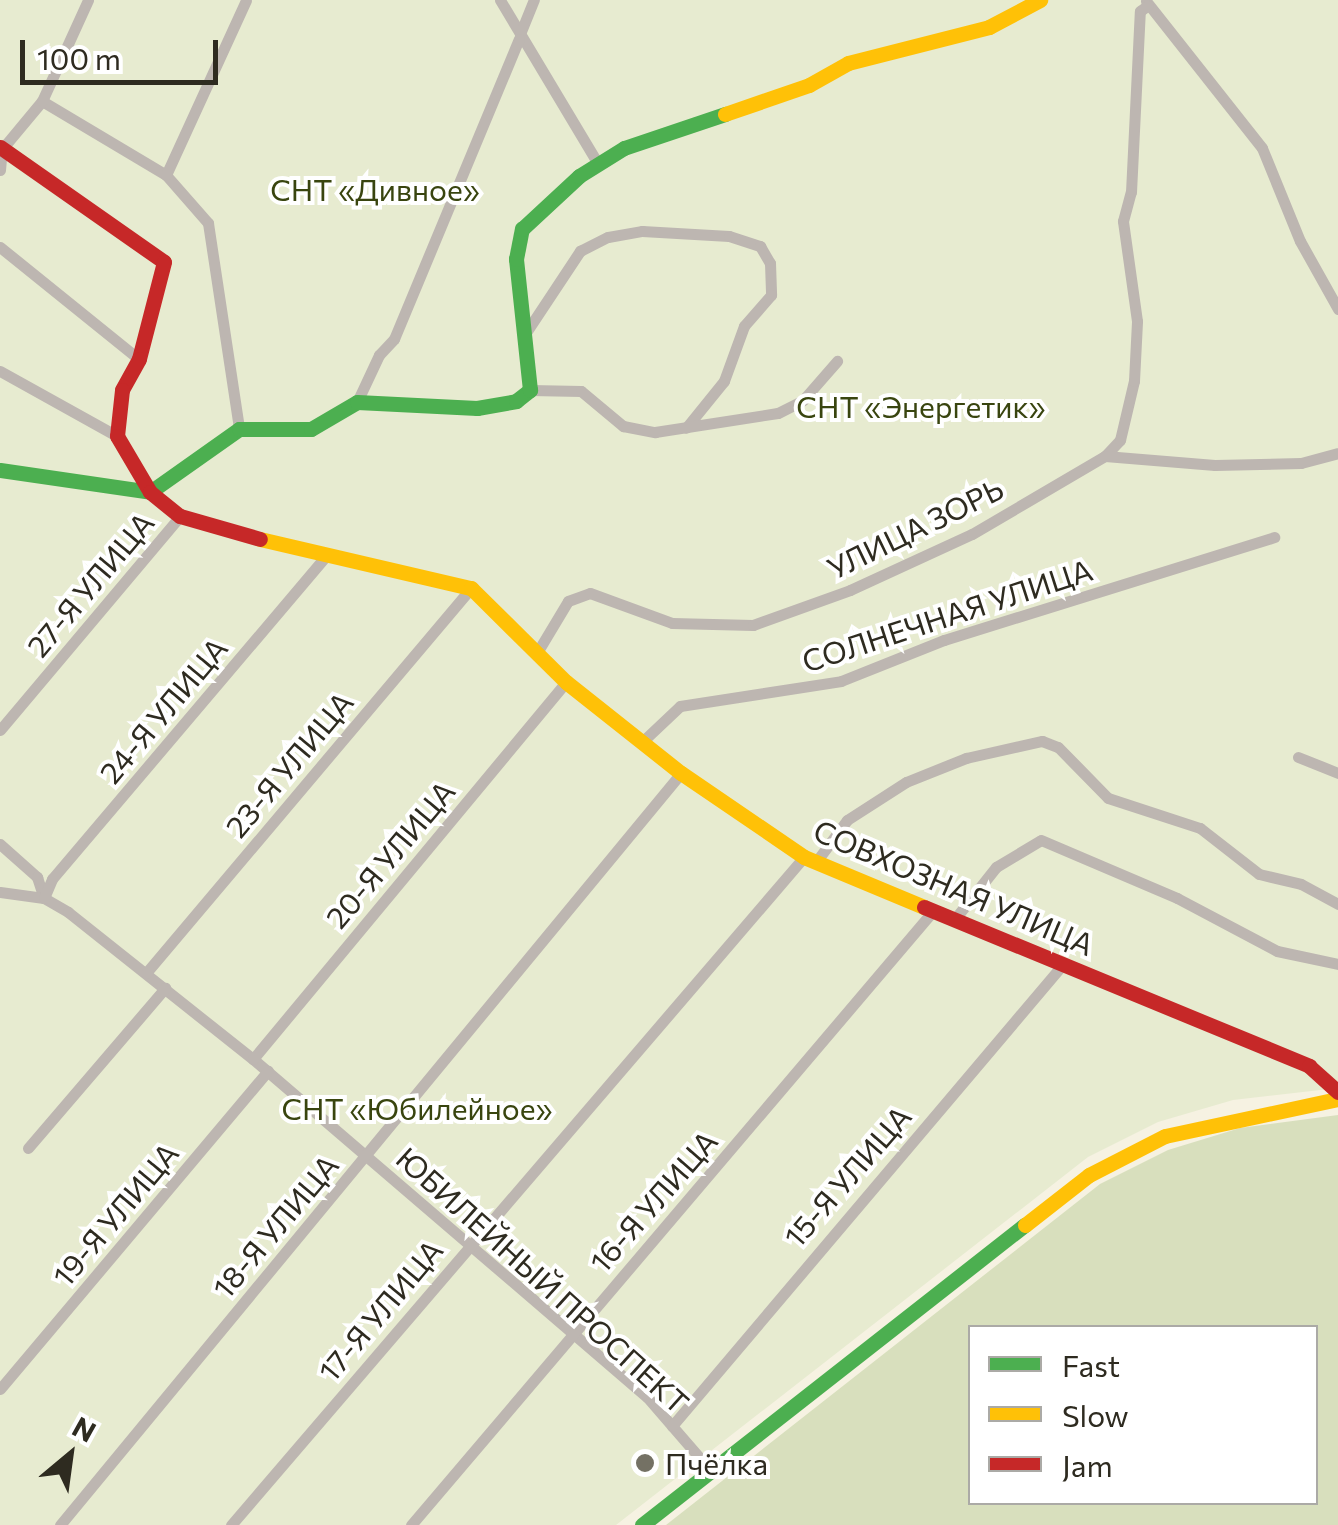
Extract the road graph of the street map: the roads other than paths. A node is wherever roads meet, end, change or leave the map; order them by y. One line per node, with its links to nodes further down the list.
1 (88, 0): 8 (street)
2 (246, 0): 12 (street)
3 (500, 0): 7 (street)
4 (534, 0): 7 (street)
5 (1040, 0): 10 (street)
6 (1147, 3): 14 (street); 25 (street)
7 (519, 37): 10 (street); 20 (street)
8 (42, 101): 9 (street); 12 (street)
9 (1, 148): 11 (street); 16 (street)
10 (598, 164): 15 (street)
11 (0, 170)
12 (166, 175): 22 (street)
13 (0, 247): 16 (street)
14 (1338, 308)
15 (525, 334): 19 (street); 21 (street)
16 (139, 359): 23 (street)
17 (838, 360): 21 (street)
18 (0, 371): 23 (street)
19 (530, 390): 20 (street); 21 (street)
20 (357, 402): 22 (street)
21 (686, 428)
22 (240, 430): 27 (street)
23 (117, 436): 27 (street)
24 (1338, 453): 25 (street)
25 (1105, 456): 32 (street, УЛИЦА ЗОРЬ)
26 (0, 470): 27 (street)
27 (150, 492): 28 (street)
28 (180, 516): 30 (street); 34 (street, 27-Я УЛИЦА)
29 (1274, 538): 35 (street, СОЛНЕЧНАЯ УЛИЦА)
30 (324, 557): 31 (street); 42 (street, 24-Я УЛИЦА)
31 (471, 588): 32 (street, СОВХОЗНАЯ УЛИЦА); 48 (street, 23-Я УЛИЦА)
32 (538, 651): 33 (street, СОВХОЗНАЯ УЛИЦА)
33 (566, 682): 35 (street, СОВХОЗНАЯ УЛИЦА); 50 (street, 20-Я УЛИЦА)
34 (0, 730)
35 (643, 741): 37 (street, СОВХОЗНАЯ УЛИЦА)
36 (1298, 756): 38 (street)
37 (681, 773): 40 (street, СОВХОЗНАЯ УЛИЦА); 54 (street, 18-Я УЛИЦА)
38 (1338, 773)
39 (0, 844): 42 (street)
40 (810, 859): 43 (street, 17-Я УЛИЦА); 44 (street, СОВХОЗНАЯ УЛИЦА); 55 (street, 17-Я УЛИЦА)
41 (0, 892): 42 (street, ЮБИЛЕЙНЫЙ ПРОСПЕКТ)
42 (44, 898): 48 (street, ЮБИЛЕЙНЫЙ ПРОСПЕКТ)
43 (1338, 904)
44 (934, 911): 45 (street, СОВХОЗНАЯ УЛИЦА); 56 (street, 16-Я УЛИЦА)
45 (954, 920): 46 (street, СОВХОЗНАЯ УЛИЦА); 47 (street)
46 (1064, 963): 52 (street, СОВХОЗНАЯ УЛИЦА); 58 (street, 15-Я УЛИЦА)
47 (1338, 964)
48 (146, 973): 49 (street, ЮБИЛЕЙНЫЙ ПРОСПЕКТ)
49 (165, 988): 50 (street, ЮБИЛЕЙНЫЙ ПРОСПЕКТ); 53 (street)
50 (253, 1059): 51 (street, ЮБИЛЕЙНЫЙ ПРОСПЕКТ)
51 (268, 1071): 54 (street, ЮБИЛЕЙНЫЙ ПРОСПЕКТ); 57 (street, 19-Я УЛИЦА)
52 (1338, 1095): 59 (street)
53 (28, 1148)
54 (365, 1156): 55 (street, ЮБИЛЕЙНЫЙ ПРОСПЕКТ); 60 (street, 18-Я УЛИЦА)
55 (468, 1245): 56 (street, ЮБИЛЕЙНЫЙ ПРОСПЕКТ); 61 (street, 17-Я УЛИЦА)
56 (572, 1332): 58 (street, ЮБИЛЕЙНЫЙ ПРОСПЕКТ); 62 (street, 16-Я УЛИЦА)
57 (0, 1389)
58 (672, 1426): 59 (street, ЮБИЛЕЙНЫЙ ПРОСПЕКТ)
59 (711, 1471): 63 (street)
60 (60, 1525)
61 (231, 1525)
62 (411, 1525)
63 (642, 1525)

